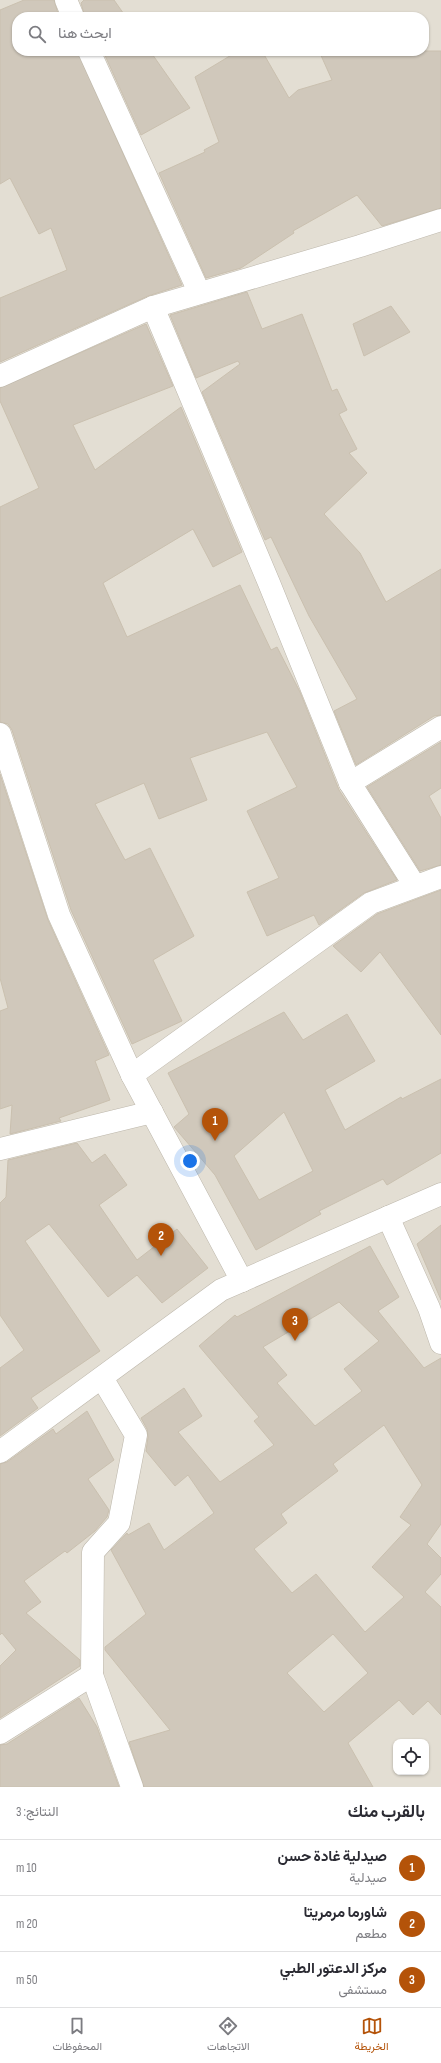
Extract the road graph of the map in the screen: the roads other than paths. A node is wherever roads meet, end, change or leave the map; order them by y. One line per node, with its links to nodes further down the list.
1 (66, 0): 2 (street)
2 (72, 12)
3 (91, 56): 5 (street)
4 (441, 221): 5 (street)
5 (199, 292): 6 (street)
6 (153, 307): 7 (street); 10 (street)
7 (0, 376)
8 (441, 727): 10 (street)
9 (0, 734): 13 (street)
10 (350, 783): 12 (street)
11 (441, 877): 12 (street)
12 (415, 886): 13 (street)
13 (132, 1075): 14 (street)
14 (152, 1112): 15 (street); 18 (street)
15 (0, 1149)
16 (441, 1194): 17 (street)
17 (388, 1217): 18 (street); 19 (street)
18 (242, 1281): 20 (street)
19 (441, 1343)
20 (102, 1378): 21 (street); 22 (street)
21 (0, 1452)
22 (92, 1675): 23 (street); 24 (street)
23 (0, 1733)
24 (132, 1787)

